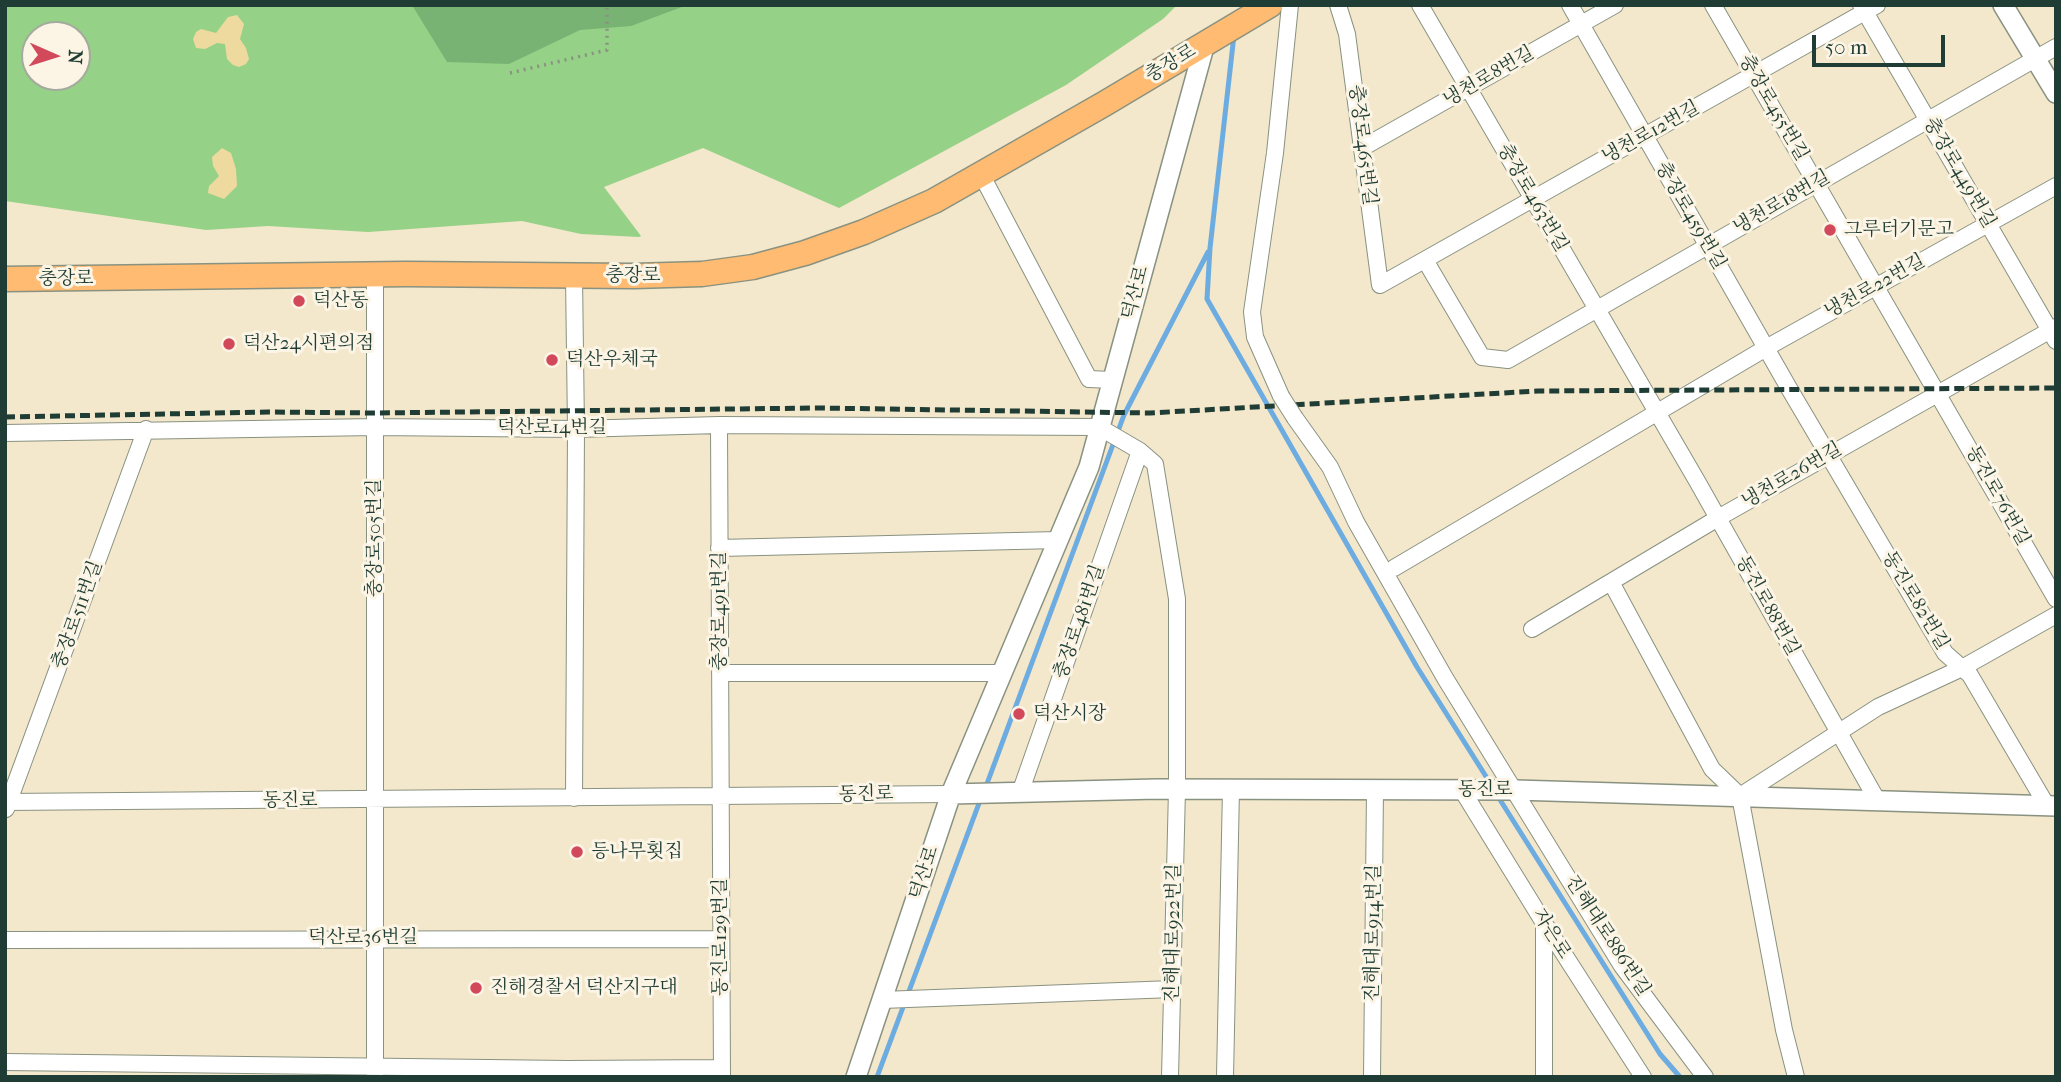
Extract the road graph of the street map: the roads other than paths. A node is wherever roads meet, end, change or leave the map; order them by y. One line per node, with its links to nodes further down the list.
1 (1270, 5): 11 (main road, 충장로)
2 (1290, 5): 64 (street, 진해대로886번길, bridge)
3 (1338, 5): 19 (street, 충장로465번길)
4 (1420, 5): 15 (street, 충장로463번길)
5 (1570, 5): 10 (street, 충장로459번길)
6 (1615, 5): 10 (street, 냉천로8번길)
7 (1713, 5): 14 (street, 충장로455번길)
8 (2003, 5): 13 (street)
9 (1868, 7): 14 (street, 냉천로12번길); 17 (street, 충장로449번길)
10 (1581, 24): 15 (street, 냉천로8번길); 18 (street, 충장로459번길)
11 (1205, 43): 20 (main road, 충장로); 35 (street, 덕산로)
12 (2056, 47): 13 (street, 냉천로18번길)
13 (2035, 59): 16 (street); 17 (street, 냉천로18번길)
14 (1753, 75): 18 (street, 냉천로12번길); 21 (street, 충장로455번길)
15 (1468, 89): 19 (street, 냉천로8번길); 23 (street, 충장로463번길)
16 (2056, 93)
17 (1928, 120): 21 (street, 냉천로18번길); 24 (street, 충장로449번길)
18 (1645, 136): 23 (street, 냉천로12번길); 25 (street, 충장로459번길)
19 (1362, 148): 30 (street, 충장로465번길)
20 (981, 174): 28 (main road, 충장로); 35 (street)
21 (1816, 184): 25 (street, 냉천로18번길); 31 (street, 충장로455번길)
22 (2056, 186): 24 (street, 냉천로22번길)
23 (1532, 200): 26 (street, 냉천로12번길); 32 (street, 충장로463번길)
24 (1988, 224): 31 (street, 냉천로22번길); 33 (street, 충장로449번길)
25 (1707, 246): 32 (street, 냉천로18번길); 34 (street, 충장로459번길)
26 (1425, 260): 30 (street, 냉천로12번길); 32 (street, 냉천로18번길)
27 (375, 275): 28 (main road, 충장로); 29 (main road, 충장로); 41 (street, 충장로505번길)
28 (573, 276): 44 (street)
29 (5, 279)
30 (1380, 285)
31 (1876, 286): 34 (street, 냉천로22번길); 38 (street, 충장로455번길)
32 (1597, 309): 37 (street, 충장로463번길)
33 (2054, 333): 38 (street, 냉천로26번길)
34 (1766, 348): 36 (street, 충장로459번길); 39 (street, 냉천로22번길)
35 (1112, 380): 42 (street, 덕산로)
36 (1790, 390): 47 (street, 동진로82번길)
37 (1644, 391): 39 (street, 동진로88번길)
38 (1938, 393): 47 (street, 냉천로26번길); 53 (street, 동진로76번길)
39 (1657, 413): 48 (street, 동진로88번길); 51 (street)
40 (719, 425): 42 (street, 덕산로14번길); 44 (street, 덕산로14번길); 50 (street, 충장로491번길)
41 (375, 427): 43 (street, 덕산로14번길); 44 (street, 덕산로14번길); 70 (street, 충장로505번길)
42 (1100, 427): 46 (street); 49 (street, 덕산로)
43 (146, 429): 45 (street, 덕산로14번길); 72 (street, 충장로511번길)
44 (576, 429): 69 (street)
45 (5, 433)
46 (1140, 451): 60 (street); 65 (street, 충장로481번길)
47 (1829, 455): 48 (street, 냉천로26번길); 56 (street, 동진로82번길)
48 (1718, 518): 52 (street, 냉천로26번길); 59 (street, 동진로88번길)
49 (1058, 540): 50 (street); 58 (street, 덕산로)
50 (719, 548): 57 (street, 충장로491번길)
51 (1394, 568)
52 (1611, 582): 55 (street, 냉천로26번길); 67 (street)
53 (2056, 599)
54 (2056, 615): 56 (street)
55 (1532, 629)
56 (1962, 668): 59 (street); 73 (street, 동진로82번길)
57 (720, 673): 58 (street); 68 (street, 충장로491번길)
58 (1001, 673): 66 (street, 덕산로)
59 (1839, 733): 67 (street); 71 (street, 동진로88번길)
60 (1177, 789): 61 (street, 동진로); 65 (street, 동진로); 78 (street, 진해대로922번길)
61 (1231, 789): 62 (street, 동진로); 85 (street)
62 (1375, 790): 63 (street, 동진로); 86 (street, 진해대로914번길)
63 (1462, 790): 64 (street, 동진로); 74 (street, 자은로)
64 (1516, 790): 67 (street, 동진로); 89 (street, 진해대로886번길)
65 (1020, 793): 66 (street, 동진로)
66 (951, 794): 68 (street, 동진로); 79 (street, 덕산로)
67 (1740, 796): 71 (street, 동진로); 90 (street)
68 (721, 797): 69 (street, 동진로); 76 (street, 동진로129번길)
69 (574, 798): 70 (street, 동진로)
70 (375, 800): 72 (street, 동진로); 75 (street, 충장로505번길)
71 (1877, 800): 73 (street, 동진로)
72 (7, 805)
73 (2051, 806)
74 (1544, 923): 87 (street); 88 (street, 자은로)
75 (375, 939): 76 (street, 덕산로36번길); 77 (street, 덕산로36번길); 81 (street, 충장로505번길)
76 (722, 939): 82 (street, 동진로129번길)
77 (5, 940)
78 (1172, 989): 79 (street); 84 (street, 진해대로922번길)
79 (882, 1000): 83 (street, 덕산로)
80 (5, 1062): 81 (street)
81 (375, 1072): 82 (street)
82 (722, 1072)
83 (856, 1077)
84 (1170, 1077)
85 (1225, 1077)
86 (1372, 1077)
87 (1544, 1077)
88 (1643, 1077)
89 (1705, 1077)
90 (1796, 1077)

